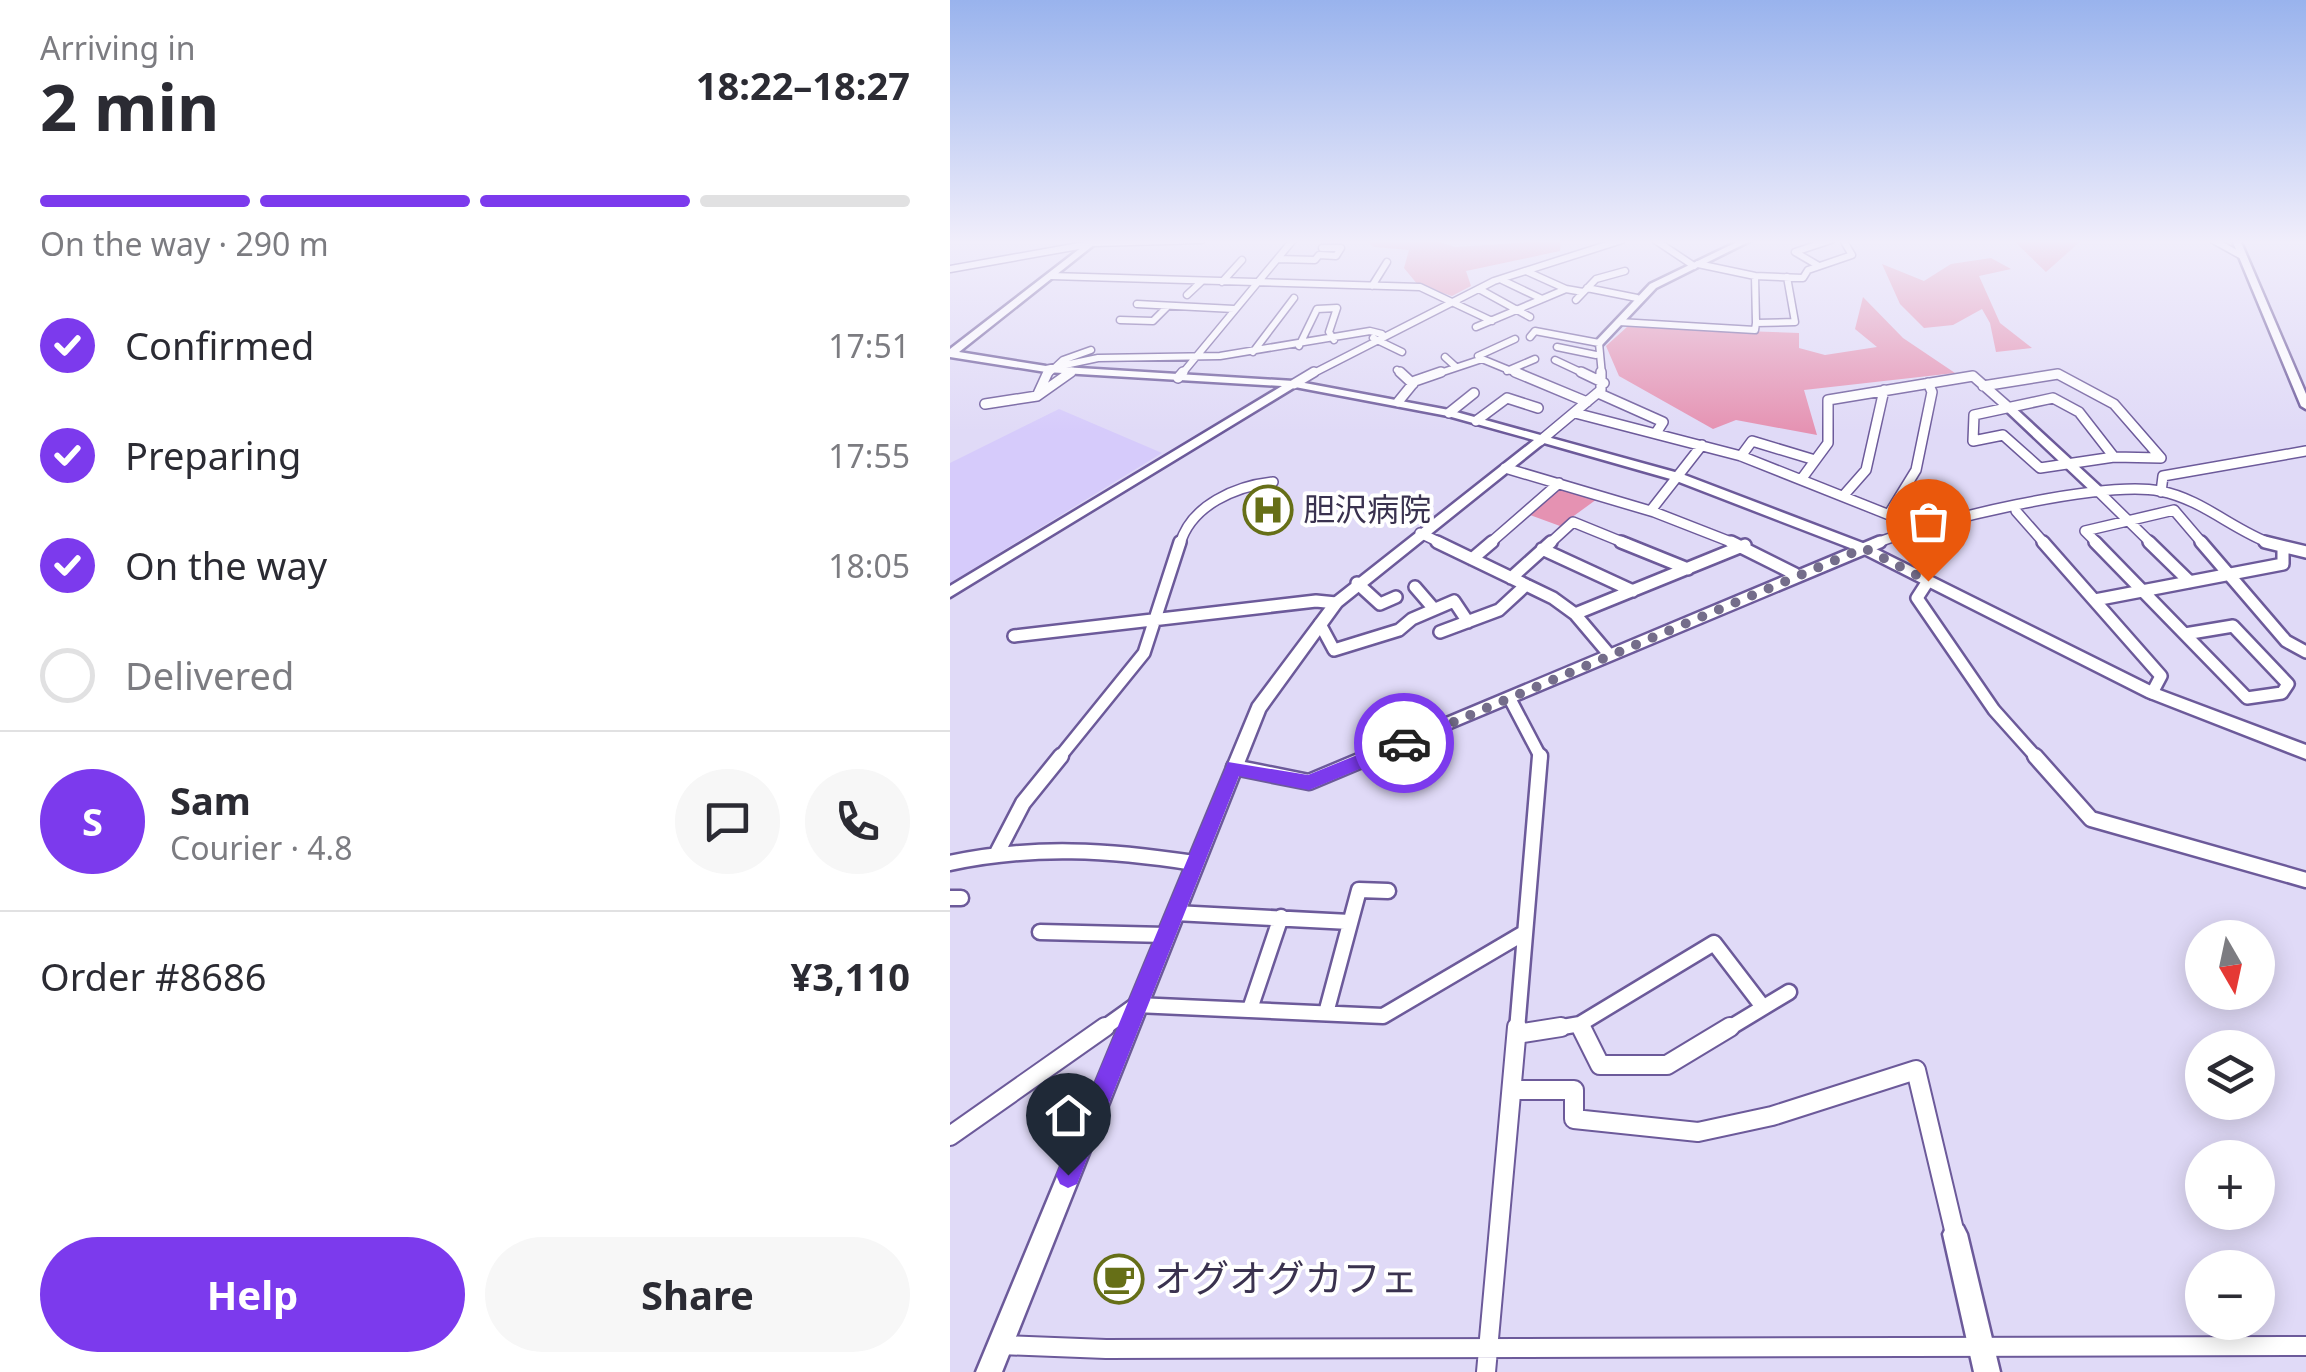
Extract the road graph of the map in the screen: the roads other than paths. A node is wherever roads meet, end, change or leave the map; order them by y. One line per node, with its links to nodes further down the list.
1 (1014, 304): 36 (street)
2 (1137, 304): 13 (street)
3 (1238, 304): 14 (street)
4 (1290, 304): 34 (street)
5 (1444, 304): 26 (street)
6 (1460, 304): 19 (street)
7 (1506, 304): 15 (street)
8 (1531, 304): 15 (street)
9 (1633, 304): 21 (street)
10 (1756, 304): 22 (street)
11 (1792, 304): 22 (street)
12 (2261, 304): 62 (street)
13 (1168, 306): 14 (street); 17 (street)
14 (1234, 309): 18 (street)
15 (1517, 310): 16 (street); 19 (street)
16 (1530, 317)
17 (1120, 320)
18 (1225, 321): 20 (street); 24 (street)
19 (1492, 321): 23 (street)
20 (1244, 322)
21 (1619, 322): 22 (street); 30 (street)
22 (1756, 322)
23 (1476, 328)
24 (1217, 332): 25 (street); 38 (street)
25 (1232, 332)
26 (1378, 336): 28 (street); 35 (street); 50 (street)
27 (1530, 337): 30 (street)
28 (1334, 340): 31 (street); 31 (street)
29 (1516, 340): 40 (street)
30 (1599, 343): 37 (street)
31 (1299, 346): 34 (street)
32 (1557, 347): 37 (street)
33 (1091, 350): 44 (street)
34 (1254, 352): 38 (street)
35 (1402, 352)
36 (950, 353): 44 (street)
37 (1596, 355): 49 (street)
38 (1198, 356): 44 (street); 48 (street)
39 (1445, 357): 43 (street)
40 (1482, 359): 43 (street); 46 (street)
41 (1535, 359): 46 (street)
42 (1555, 360): 49 (street)
43 (1456, 367): 51 (street)
44 (1046, 369): 47 (street); 57 (street)
45 (1397, 370): 51 (street)
46 (1507, 370): 59 (street)
47 (1073, 371): 48 (street); 57 (street)
48 (1178, 378): 50 (street)
49 (1604, 383): 56 (street)
50 (1294, 384): 58 (street); 105 (street)
51 (1413, 384): 58 (street)
52 (1928, 384): 53 (street); 54 (street); 85 (street)
53 (1983, 386): 61 (street); 72 (street)
54 (1884, 390): 73 (street); 82 (street)
55 (1474, 393): 64 (street)
56 (1598, 393): 59 (street); 67 (street)
57 (1036, 396): 60 (street)
58 (1398, 402): 64 (street)
59 (1588, 402): 65 (street)
60 (985, 404)
61 (2007, 406): 72 (street); 74 (street); 74 (street)
62 (2306, 406)
63 (1538, 408): 66 (street)
64 (1449, 413): 66 (street)
65 (1574, 413): 67 (street); 68 (street)
66 (1476, 422): 68 (street)
67 (1656, 433): 69 (street)
68 (1540, 441): 75 (street); 76 (street)
69 (1702, 444): 71 (street); 76 (street)
70 (2306, 451): 81 (street)
71 (1741, 456): 73 (street); 77 (street)
72 (2114, 457): 74 (street)
73 (1816, 460): 77 (street)
74 (2066, 463): 80 (street)
75 (1505, 468): 79 (street); 88 (street)
76 (1678, 477): 83 (street); 90 (street)
77 (1803, 477): 82 (street)
78 (1273, 482): 112 (street)
79 (1558, 483): 83 (street); 94 (street)
80 (2099, 492): 81 (street); 84 (street); 86 (street)
81 (2162, 492): 92 (street)
82 (1844, 494): 85 (street)
83 (1652, 509): 89 (street)
84 (2016, 511): 87 (street); 108 (street)
85 (1889, 514): 87 (street)
86 (2129, 520): 97 (street); 100 (street); 106 (street)
87 (1917, 526): 90 (street)
88 (1420, 533): 94 (street); 101 (street)
89 (1745, 545): 95 (street); 96 (street)
90 (1864, 548): 96 (street); 99 (street)
91 (1542, 549): 95 (street); 98 (street); 104 (street)
92 (2283, 550): 93 (street); 97 (street)
93 (2306, 552)
94 (1472, 558): 98 (street)
95 (1688, 569): 104 (street)
96 (1795, 574): 119 (street)
97 (2231, 574): 100 (street); 118 (street)
98 (1511, 578): 102 (street)
99 (1928, 581): 120 (street); 127 (street)
100 (2190, 582): 106 (street)
101 (1357, 583): 107 (street); 109 (street)
102 (1526, 585): 111 (street); 113 (street)
103 (1415, 588): 110 (street)
104 (1633, 591): 111 (street)
105 (950, 592)
106 (2147, 593): 108 (street); 116 (street)
107 (1396, 597)
108 (2094, 600): 120 (street)
109 (1336, 603): 112 (street); 114 (street)
110 (1434, 609): 113 (street); 114 (street)
111 (1574, 614): 119 (street)
112 (1160, 618): 117 (street); 124 (street)
113 (1468, 622): 115 (street)
114 (1320, 624): 123 (street)
115 (1440, 632)
116 (2185, 634): 116 (street)
117 (1014, 636)
118 (2306, 652)
119 (1608, 653): 121 (street)
120 (2152, 693): 122 (street)
121 (1510, 699): 123 (street); 133 (street)
122 (2306, 752)
123 (1234, 767): 126 (street)
124 (997, 853): 125 (street); 126 (street)
125 (950, 863)
126 (1194, 863): 129 (street)
127 (2306, 880)
128 (1388, 891): 131 (street)
129 (1175, 912): 130 (street); 134 (street)
130 (1281, 917): 131 (street); 138 (street)
131 (1350, 922): 139 (street)
132 (1040, 932): 134 (street)
133 (1524, 934): 139 (street); 141 (street)
134 (1166, 935): 136 (street)
135 (1788, 992): 137 (street)
136 (1136, 1005): 138 (street); 143 (street); 145 (street)
137 (1763, 1007): 140 (street); 140 (street)
138 (1250, 1010): 139 (street)
139 (1326, 1013)
140 (1580, 1024): 141 (street)
141 (1517, 1034): 142 (street)
142 (1513, 1090): 144 (street); 146 (street)
143 (950, 1136)
144 (1955, 1234): 148 (street)
145 (1000, 1345): 146 (street); 149 (street)
146 (1488, 1345): 148 (street); 150 (street)
147 (2306, 1346): 148 (street)
148 (1984, 1360)
149 (989, 1372)
150 (1486, 1372)

